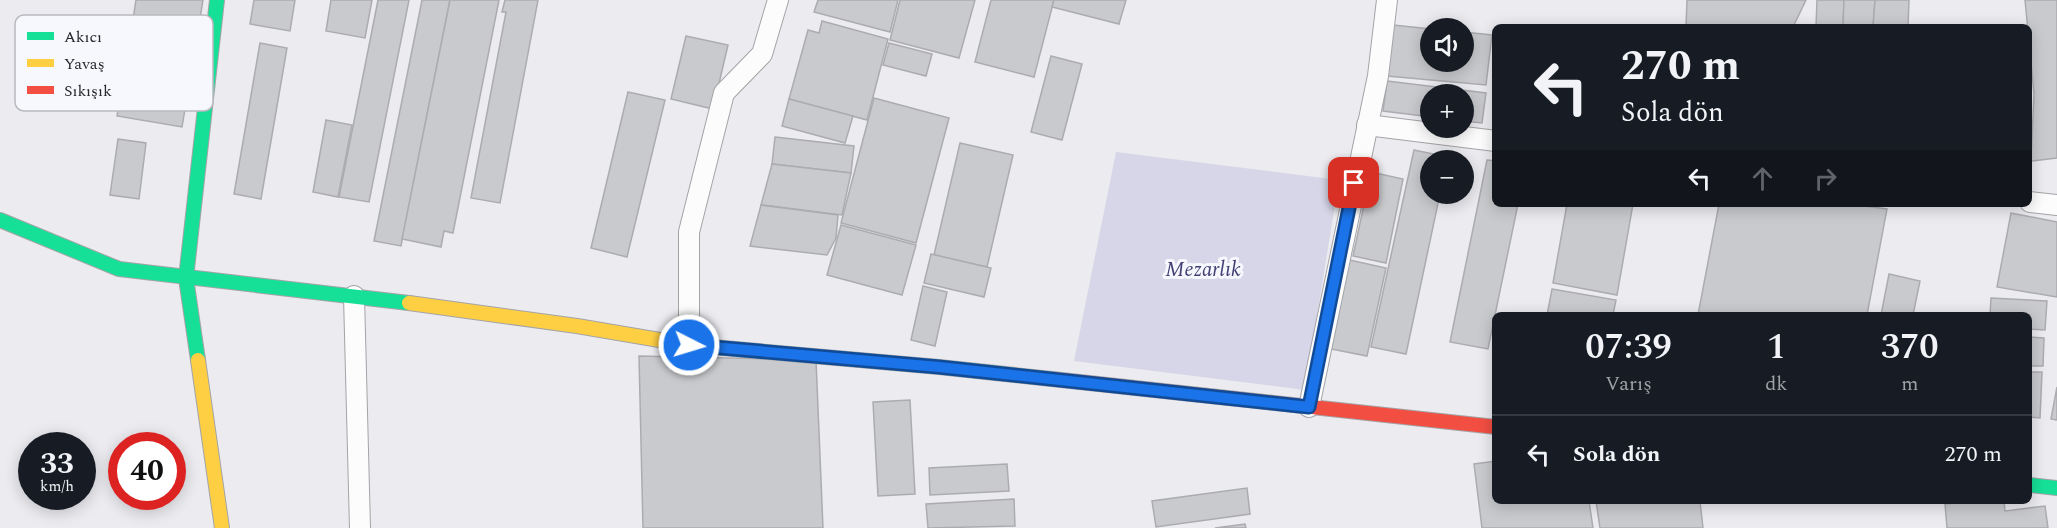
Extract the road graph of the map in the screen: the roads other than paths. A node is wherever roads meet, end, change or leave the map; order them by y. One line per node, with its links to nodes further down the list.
1 (217, 0): 4 (street)
2 (778, 0): 13 (street)
3 (1387, 0): 6 (street)
4 (213, 36)
5 (205, 111): 11 (street)
6 (1366, 125): 7 (street); 14 (street)
7 (1492, 141)
8 (2032, 202): 9 (street)
9 (2057, 205)
10 (0, 220): 11 (street)
11 (186, 278): 12 (street); 18 (street)
12 (354, 296): 13 (street); 19 (street)
13 (689, 345): 14 (street)
14 (1309, 407): 15 (street)
15 (1492, 427)
16 (2032, 485): 17 (street)
17 (2057, 488)
18 (222, 528)
19 (360, 528)

